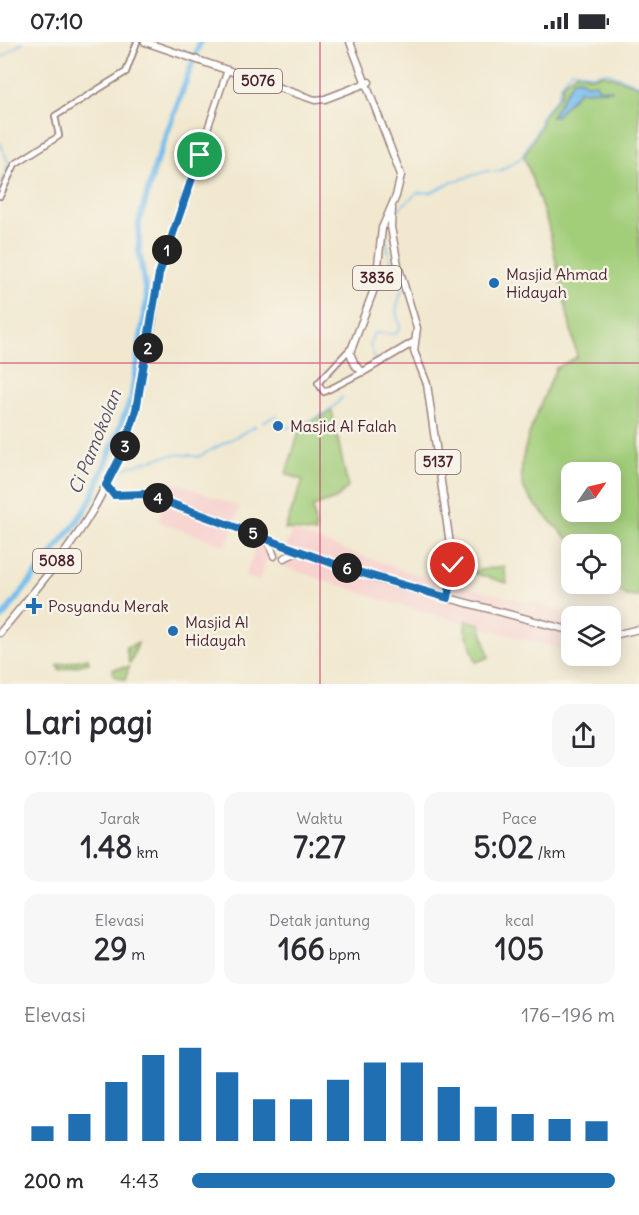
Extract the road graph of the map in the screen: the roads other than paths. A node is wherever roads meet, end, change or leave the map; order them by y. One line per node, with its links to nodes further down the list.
1 (137, 42): 6 (street)
2 (145, 42): 4 (main road, 5076)
3 (353, 43): 5 (main road)
4 (226, 71): 5 (main road, 5076); 13 (main road, 5088)
5 (368, 83): 7 (main road, 5137)
6 (0, 196)
7 (388, 222): 8 (main road, 5137); 9 (main road, 3836)
8 (414, 342): 10 (main road); 11 (main road, 5137)
9 (350, 349): 12 (main road); 12 (street)
10 (404, 350): 11 (main road); 12 (main road)
11 (415, 355): 18 (main road, 5137)
12 (363, 372)
13 (106, 485): 14 (main road); 21 (main road, 5088)
14 (268, 540): 15 (main road); 16 (main road)
15 (300, 551): 17 (main road); 18 (main road)
16 (274, 556)
17 (284, 558)
18 (448, 598): 19 (main road)
19 (561, 628)
20 (639, 629): 22 (main road)
21 (0, 633)
22 (621, 633)

